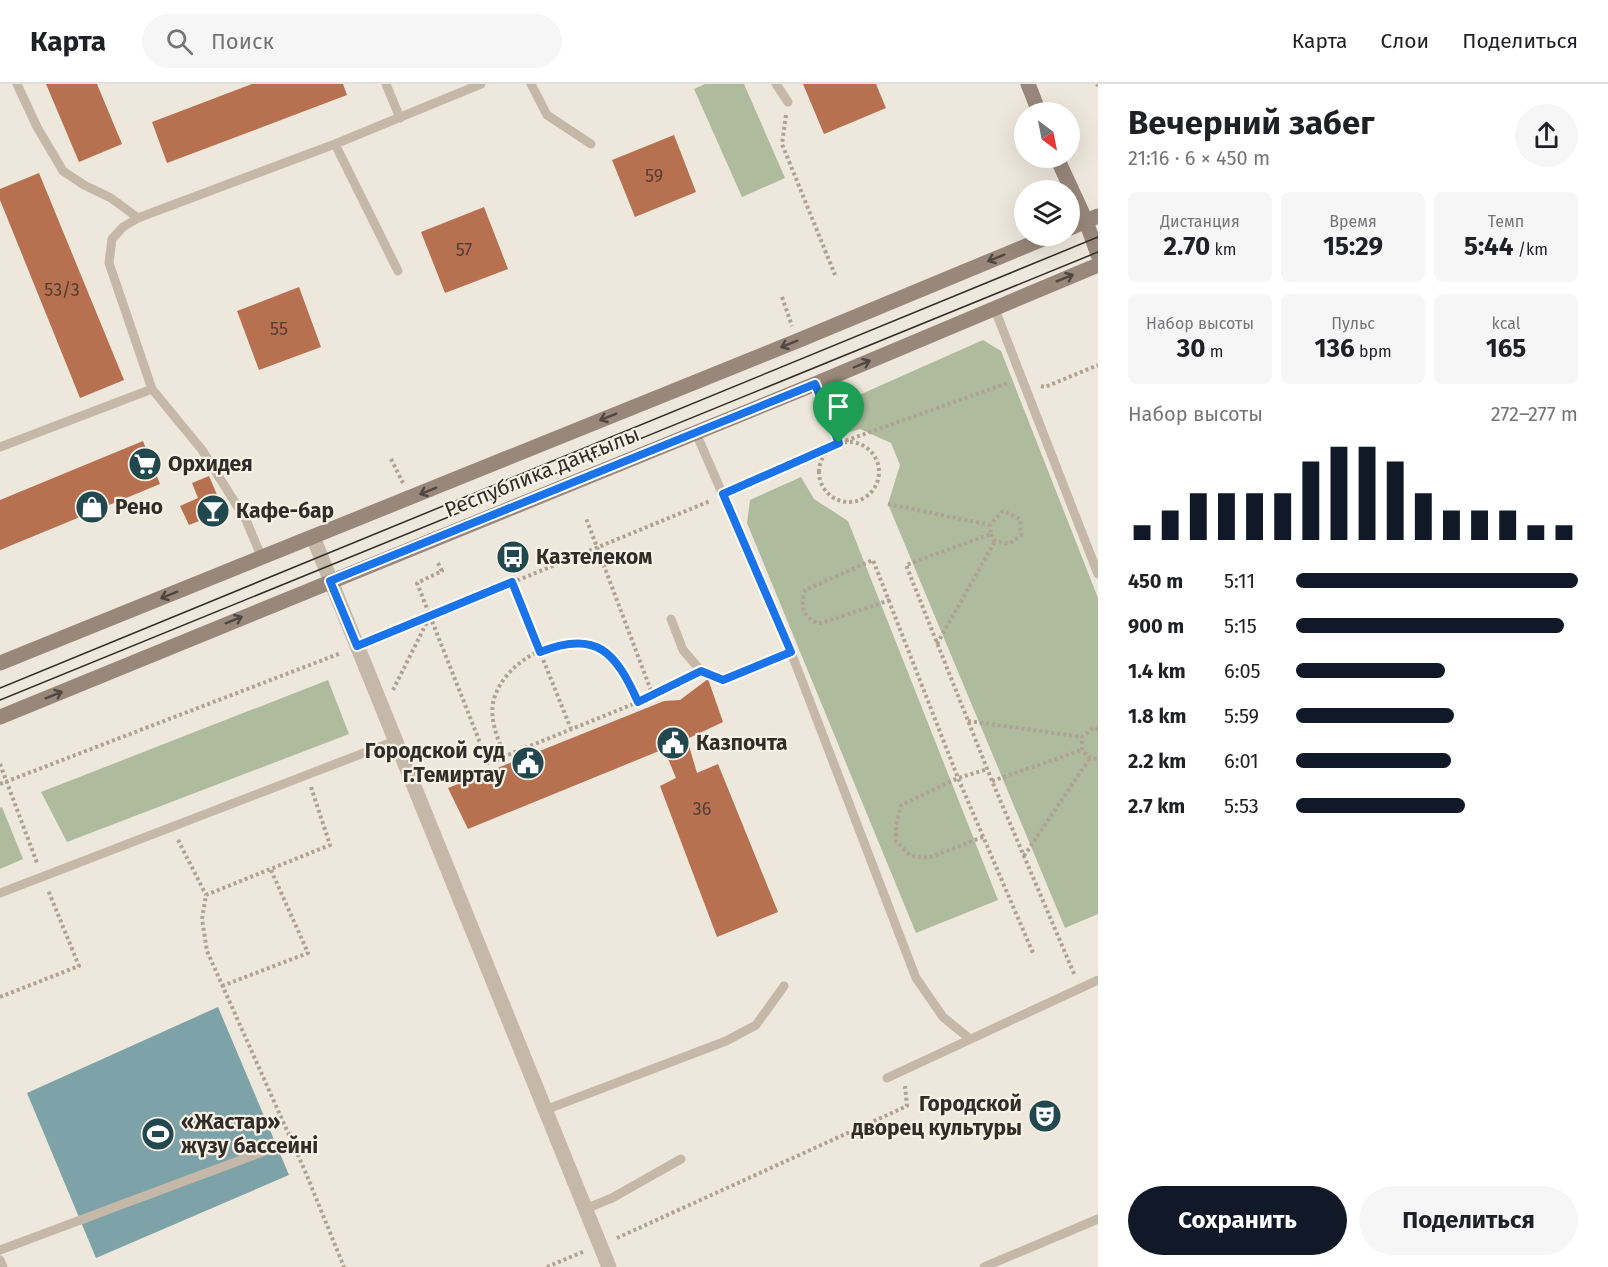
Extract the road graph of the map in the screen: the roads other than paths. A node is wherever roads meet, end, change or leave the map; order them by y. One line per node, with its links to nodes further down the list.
1 (17, 84): 13 (lane)
2 (386, 84): 9 (lane)
3 (481, 84): 9 (lane)
4 (531, 84): 11 (lane)
5 (776, 84): 7 (lane)
6 (1028, 84): 8 (main road)
7 (788, 102)
8 (1035, 102)
9 (400, 118): 10 (lane)
10 (335, 144): 13 (lane); 18 (lane)
11 (591, 144)
12 (1064, 168): 14 (main road)
13 (138, 218): 20 (lane)
14 (1092, 219): 16 (main road)
15 (1026, 246): 23 (main road, Республика даңғылы, one-way to 23)
16 (1098, 255)
17 (1098, 264): 19 (main road, Республика даңғылы, one-way to 17)
18 (398, 271)
19 (994, 308): 21 (main road, Республика даңғылы, one-way to 19); 25 (lane)
20 (152, 389): 22 (lane); 24 (lane)
21 (696, 433): 26 (main road, Республика даңғылы); 28 (lane)
22 (0, 447)
23 (313, 537): 24 (main road, Республика даңғылы); 26 (street)
24 (262, 558): 29 (main road, Республика даңғылы, one-way to 29)
25 (1098, 574)
26 (330, 581): 30 (main road, Республика даңғылы, one-way to 26); 31 (street)
27 (671, 619): 28 (lane)
28 (791, 652): 35 (lane)
29 (0, 663)
30 (0, 717)
31 (395, 741): 32 (lane); 37 (street)
32 (0, 893)
33 (1098, 980): 35 (lane)
34 (784, 986): 37 (lane)
35 (970, 1040): 36 (lane)
36 (887, 1078)
37 (546, 1110): 40 (street)
38 (273, 1148): 42 (lane)
39 (681, 1159): 40 (lane)
40 (585, 1209): 45 (street)
41 (1098, 1219): 46 (lane)
42 (0, 1250)
43 (0, 1260): 44 (lane)
44 (3, 1267)
45 (609, 1267)
46 (984, 1267)

